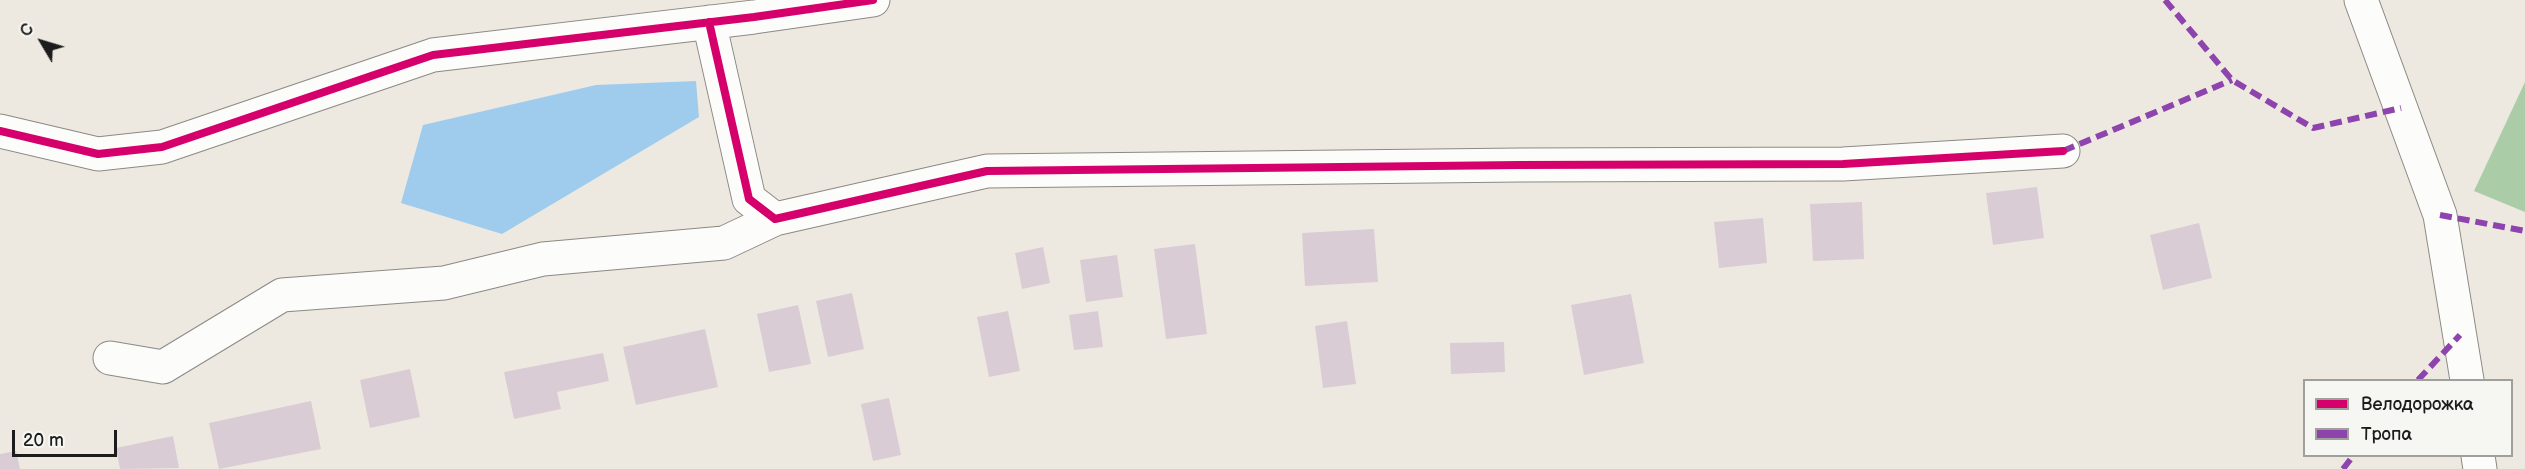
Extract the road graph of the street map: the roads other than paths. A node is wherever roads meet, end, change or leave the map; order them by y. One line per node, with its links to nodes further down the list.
1 (873, 0): 3 (street)
2 (2361, 0): 8 (street)
3 (709, 22): 4 (street); 6 (street)
4 (0, 131)
5 (2063, 151): 6 (street)
6 (775, 219): 7 (street)
7 (110, 358)
8 (2467, 379)

